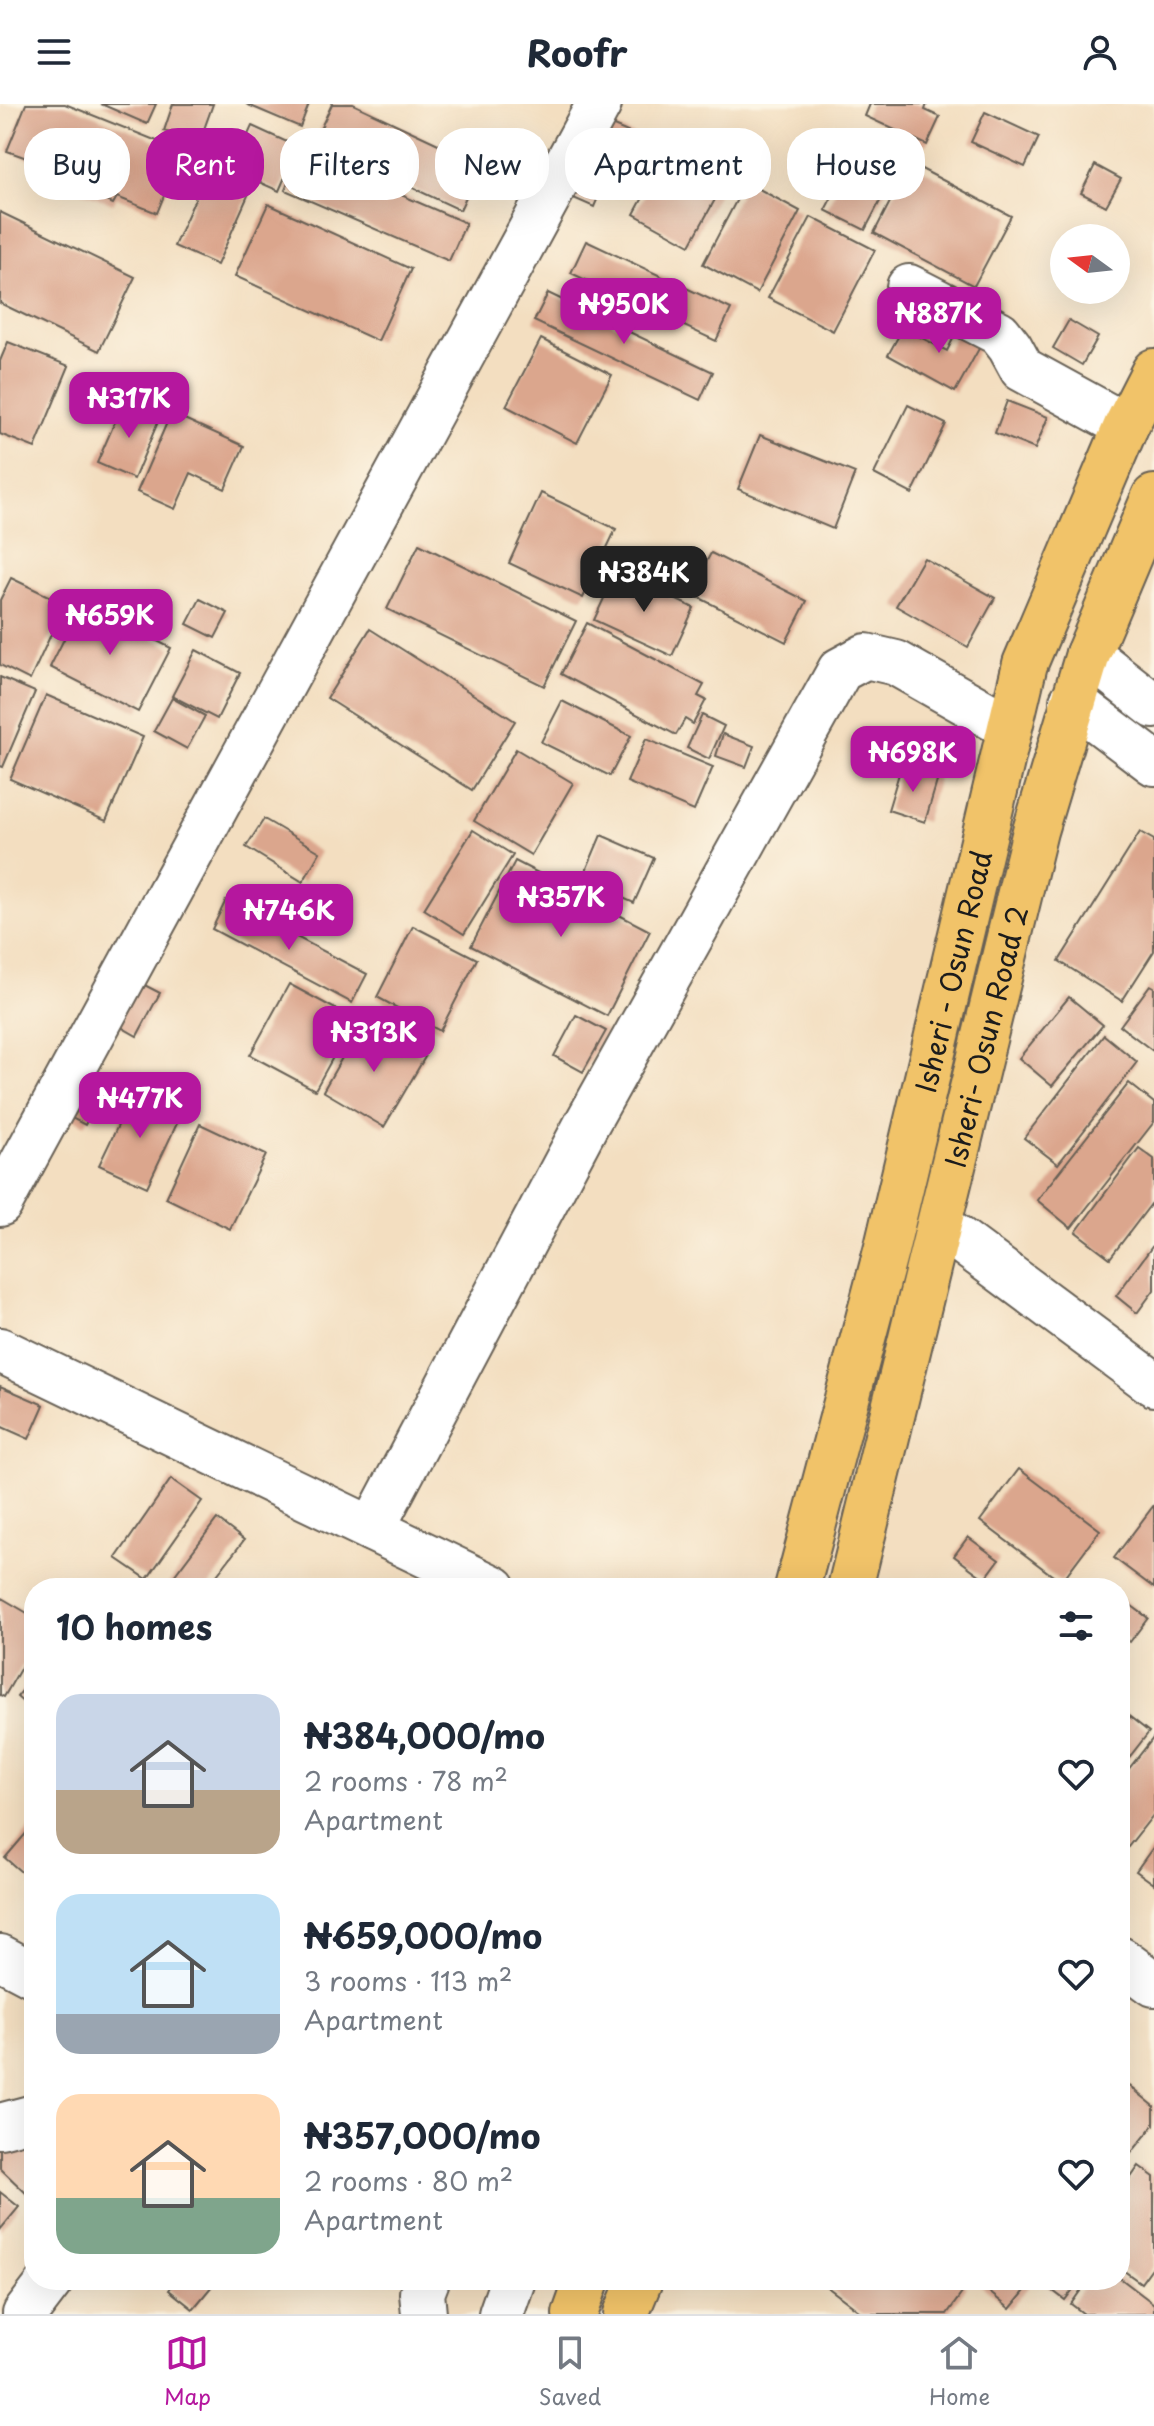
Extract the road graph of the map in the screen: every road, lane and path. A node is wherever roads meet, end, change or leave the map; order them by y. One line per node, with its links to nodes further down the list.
1 (599, 104): 11 (street)
2 (909, 287): 4 (street)
3 (1154, 371): 4 (main road, Isheri - Osun Road)
4 (1126, 426): 9 (main road, Isheri - Osun Road)
5 (1154, 497): 6 (main road, Isheri- Osun Road 2)
6 (1088, 654): 7 (main road, Isheri- Osun Road 2); 8 (street)
7 (1072, 701): 10 (street); 12 (main road, Isheri- Osun Road 2)
8 (1154, 706)
9 (1009, 727): 15 (street); 17 (main road, Isheri - Osun Road)
10 (1154, 763)
11 (0, 1204)
12 (940, 1225): 14 (street); 18 (main road, Isheri- Osun Road 2)
13 (0, 1350): 15 (street)
14 (1154, 1384)
15 (372, 1529): 16 (street)
16 (473, 1578)
17 (800, 1578)
18 (852, 1578)
19 (0, 1957): 21 (street)
20 (1130, 1966): 22 (street)
21 (24, 1970)
22 (1154, 1984)
23 (24, 2120): 24 (street)
24 (0, 2126)
25 (43, 2290): 30 (street)
26 (423, 2290): 31 (street)
27 (509, 2290): 32 (street)
28 (583, 2290): 33 (main road)
29 (636, 2290): 34 (main road)
30 (25, 2314)
31 (424, 2314)
32 (501, 2314)
33 (575, 2314)
34 (626, 2314)

